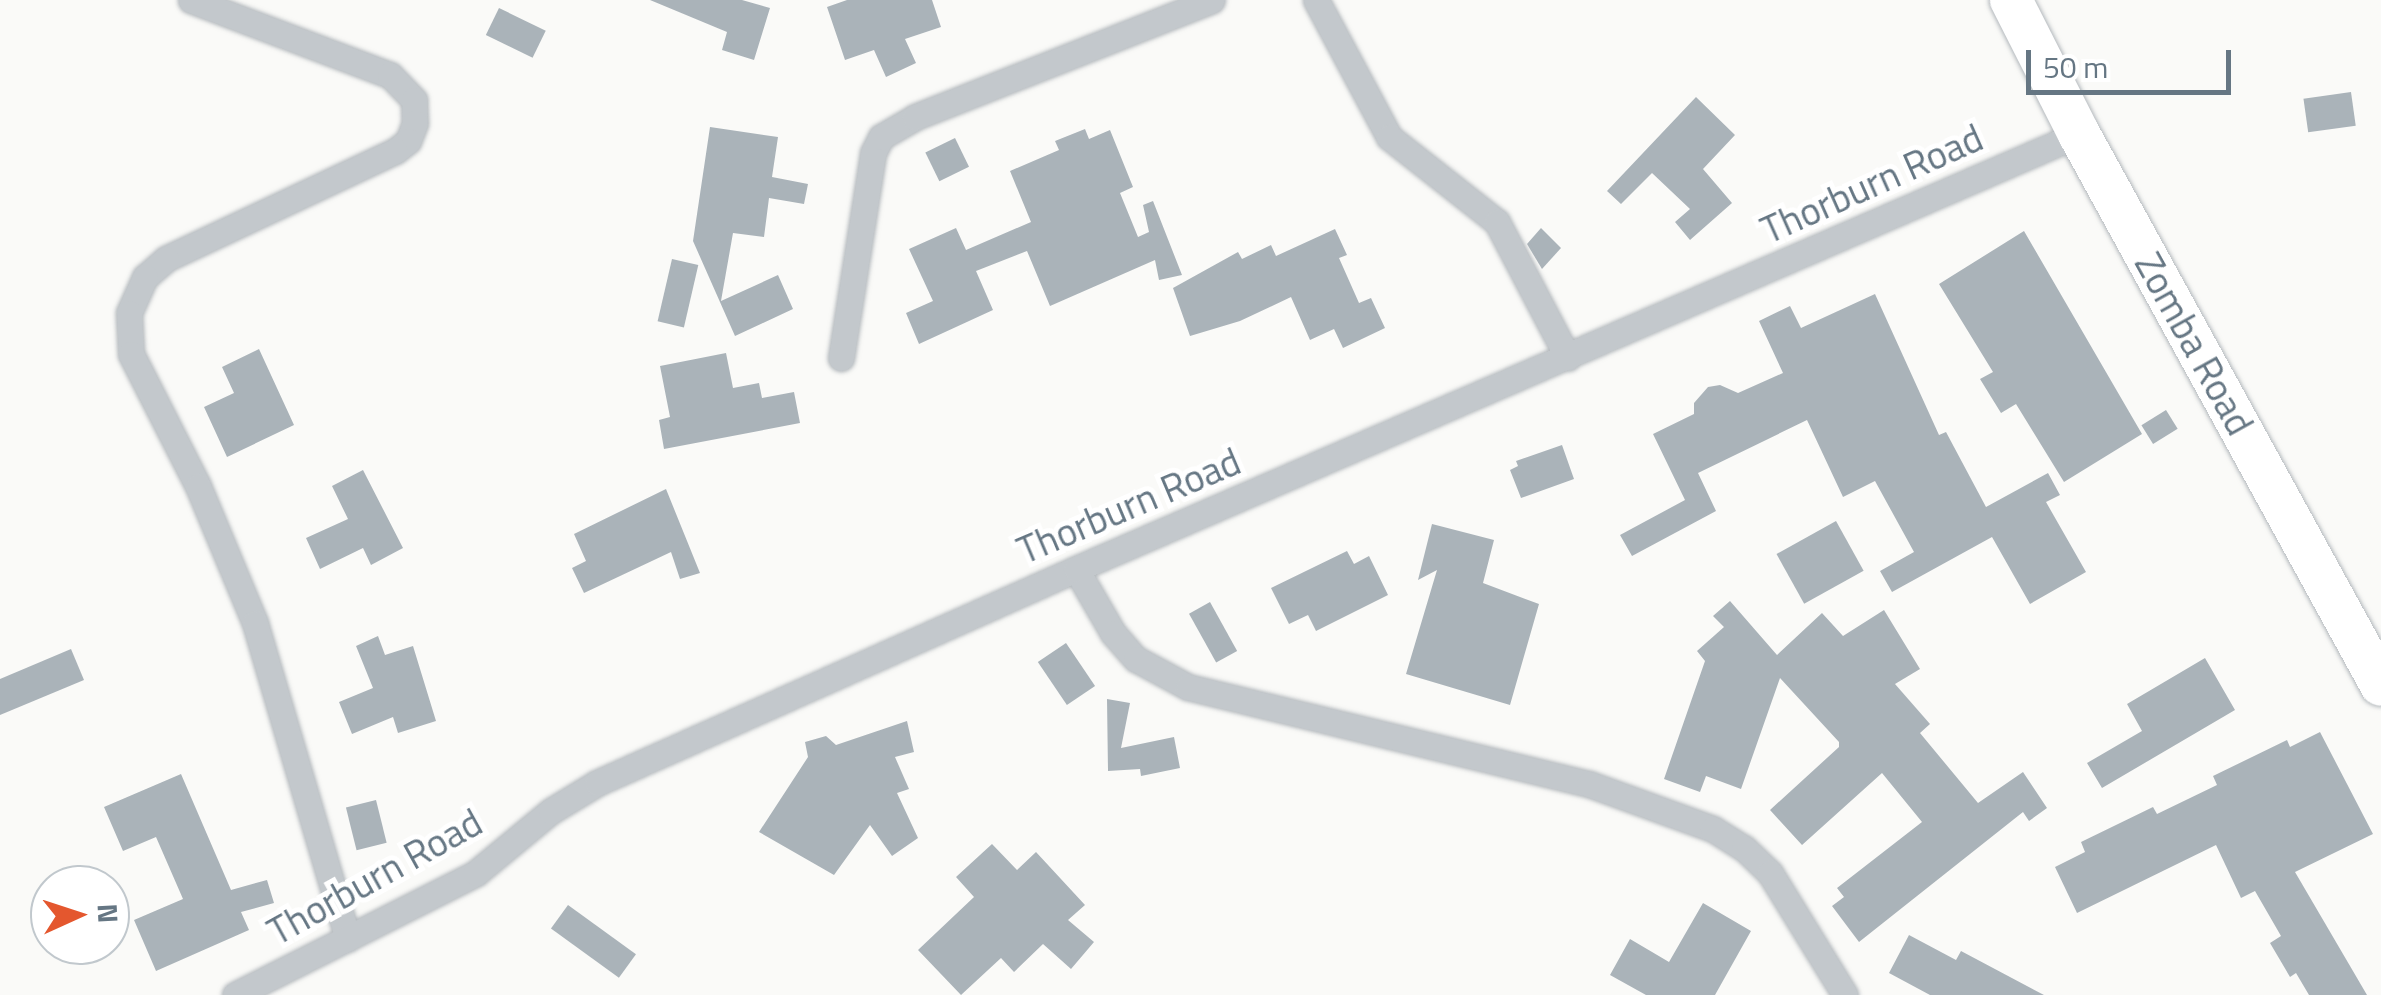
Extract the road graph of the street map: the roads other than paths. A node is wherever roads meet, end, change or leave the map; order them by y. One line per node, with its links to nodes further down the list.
1 (191, 0): 10 (street)
2 (1212, 0): 6 (street)
3 (1316, 0): 7 (street)
4 (2011, 0): 5 (highway, Zomba Road)
5 (2078, 134): 7 (street, Thorburn Road); 9 (highway, Zomba Road)
6 (841, 358)
7 (1568, 358): 8 (street, Thorburn Road)
8 (1076, 568): 10 (street, Thorburn Road); 12 (street)
9 (2381, 685)
10 (348, 939): 11 (street, Thorburn Road)
11 (235, 995)
12 (1845, 995)

